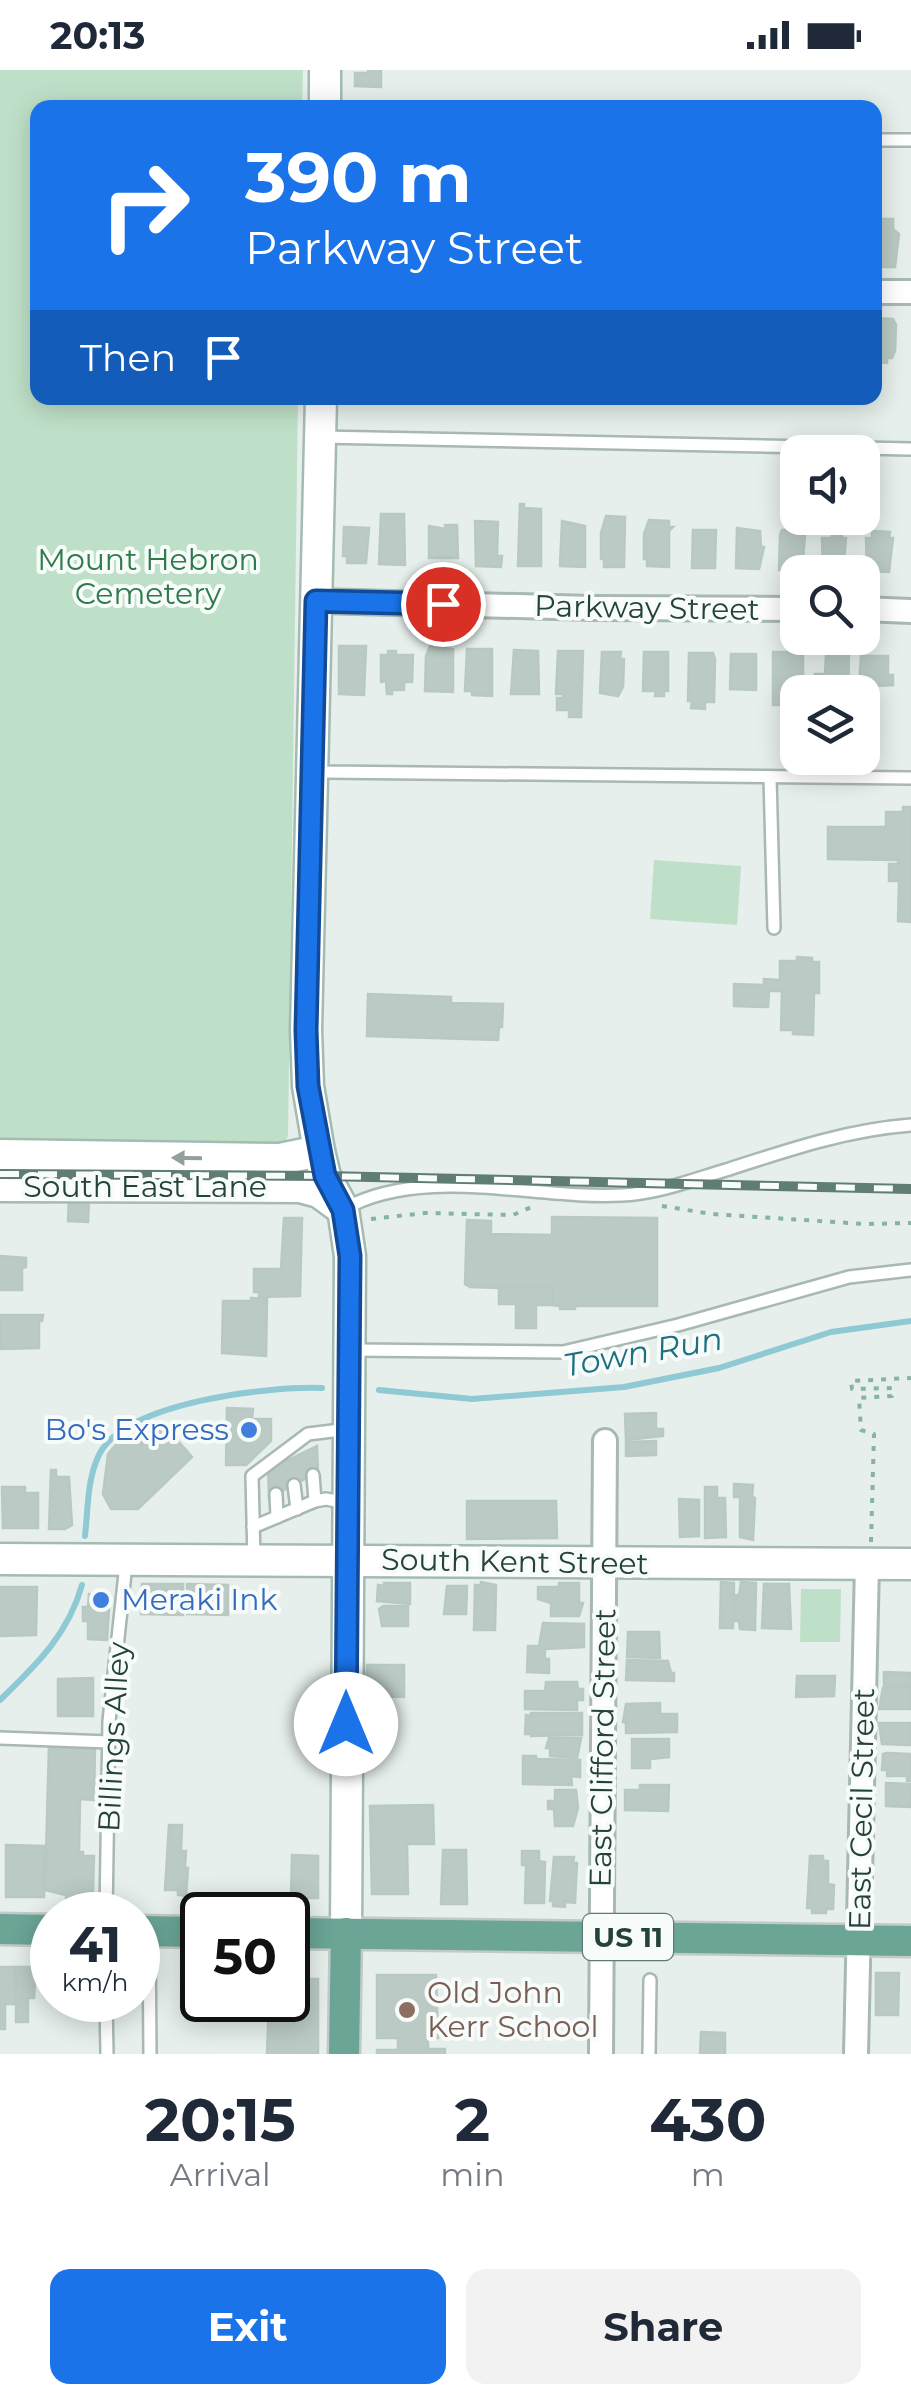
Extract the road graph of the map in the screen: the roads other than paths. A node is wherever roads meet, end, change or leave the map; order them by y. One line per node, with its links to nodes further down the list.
1 (325, 70): 2 (street)
2 (325, 100)
3 (882, 140): 4 (lane)
4 (911, 140)
5 (882, 292): 6 (street)
6 (911, 292)
7 (321, 405): 8 (street)
8 (320, 438): 9 (lane); 10 (street)
9 (911, 449)
10 (316, 601): 11 (street, Parkway Street); 14 (street)
11 (780, 609)
12 (880, 610): 13 (street)
13 (911, 611)
14 (314, 767): 15 (lane); 19 (street)
15 (770, 777): 16 (lane); 17 (lane)
16 (911, 778)
17 (774, 928)
18 (911, 1126): 22 (lane)
19 (318, 1151): 20 (street, South East Lane, one-way to 20); 22 (street)
20 (0, 1156)
21 (0, 1186): 22 (street, South East Lane)
22 (345, 1218): 24 (street)
23 (911, 1270): 24 (lane)
24 (349, 1350): 25 (street)
25 (349, 1429): 26 (lane); 33 (street)
26 (308, 1434): 28 (lane); 36 (lane)
27 (605, 1441): 42 (street, East Clifford Street)
28 (310, 1449)
29 (312, 1475): 32 (lane)
30 (294, 1484): 34 (lane)
31 (276, 1494): 35 (lane)
32 (316, 1501): 33 (lane); 34 (lane)
33 (348, 1503): 41 (street)
34 (297, 1508): 35 (lane)
35 (277, 1517): 36 (lane)
36 (254, 1527): 40 (lane)
37 (869, 1555): 42 (street, South Kent Street); 43 (street, South Kent Street); 52 (street, East Cecil Street)
38 (0, 1559): 39 (street, South Kent Street)
39 (126, 1559): 40 (street, South Kent Street); 45 (lane, Billings Alley)
40 (254, 1560): 41 (street, South Kent Street)
41 (346, 1561): 42 (street, South Kent Street); 50 (street)
42 (606, 1564): 51 (street, East Clifford Street)
43 (911, 1564)
44 (0, 1738): 45 (lane)
45 (109, 1742): 46 (lane, Billings Alley)
46 (106, 1892)
47 (0, 1930): 48 (main road)
48 (30, 1930)
49 (310, 1933): 50 (main road, US 11)
50 (346, 1933): 51 (main road, US 11); 59 (main road)
51 (601, 1937): 52 (main road, US 11); 60 (street, East Clifford Street)
52 (859, 1940): 53 (main road, US 11); 62 (street, East Cecil Street)
53 (911, 1941)
54 (650, 1980): 61 (lane)
55 (106, 2022): 57 (lane)
56 (148, 2022): 58 (lane)
57 (107, 2054)
58 (150, 2054)
59 (344, 2054)
60 (601, 2054)
61 (650, 2054)
62 (856, 2054)

